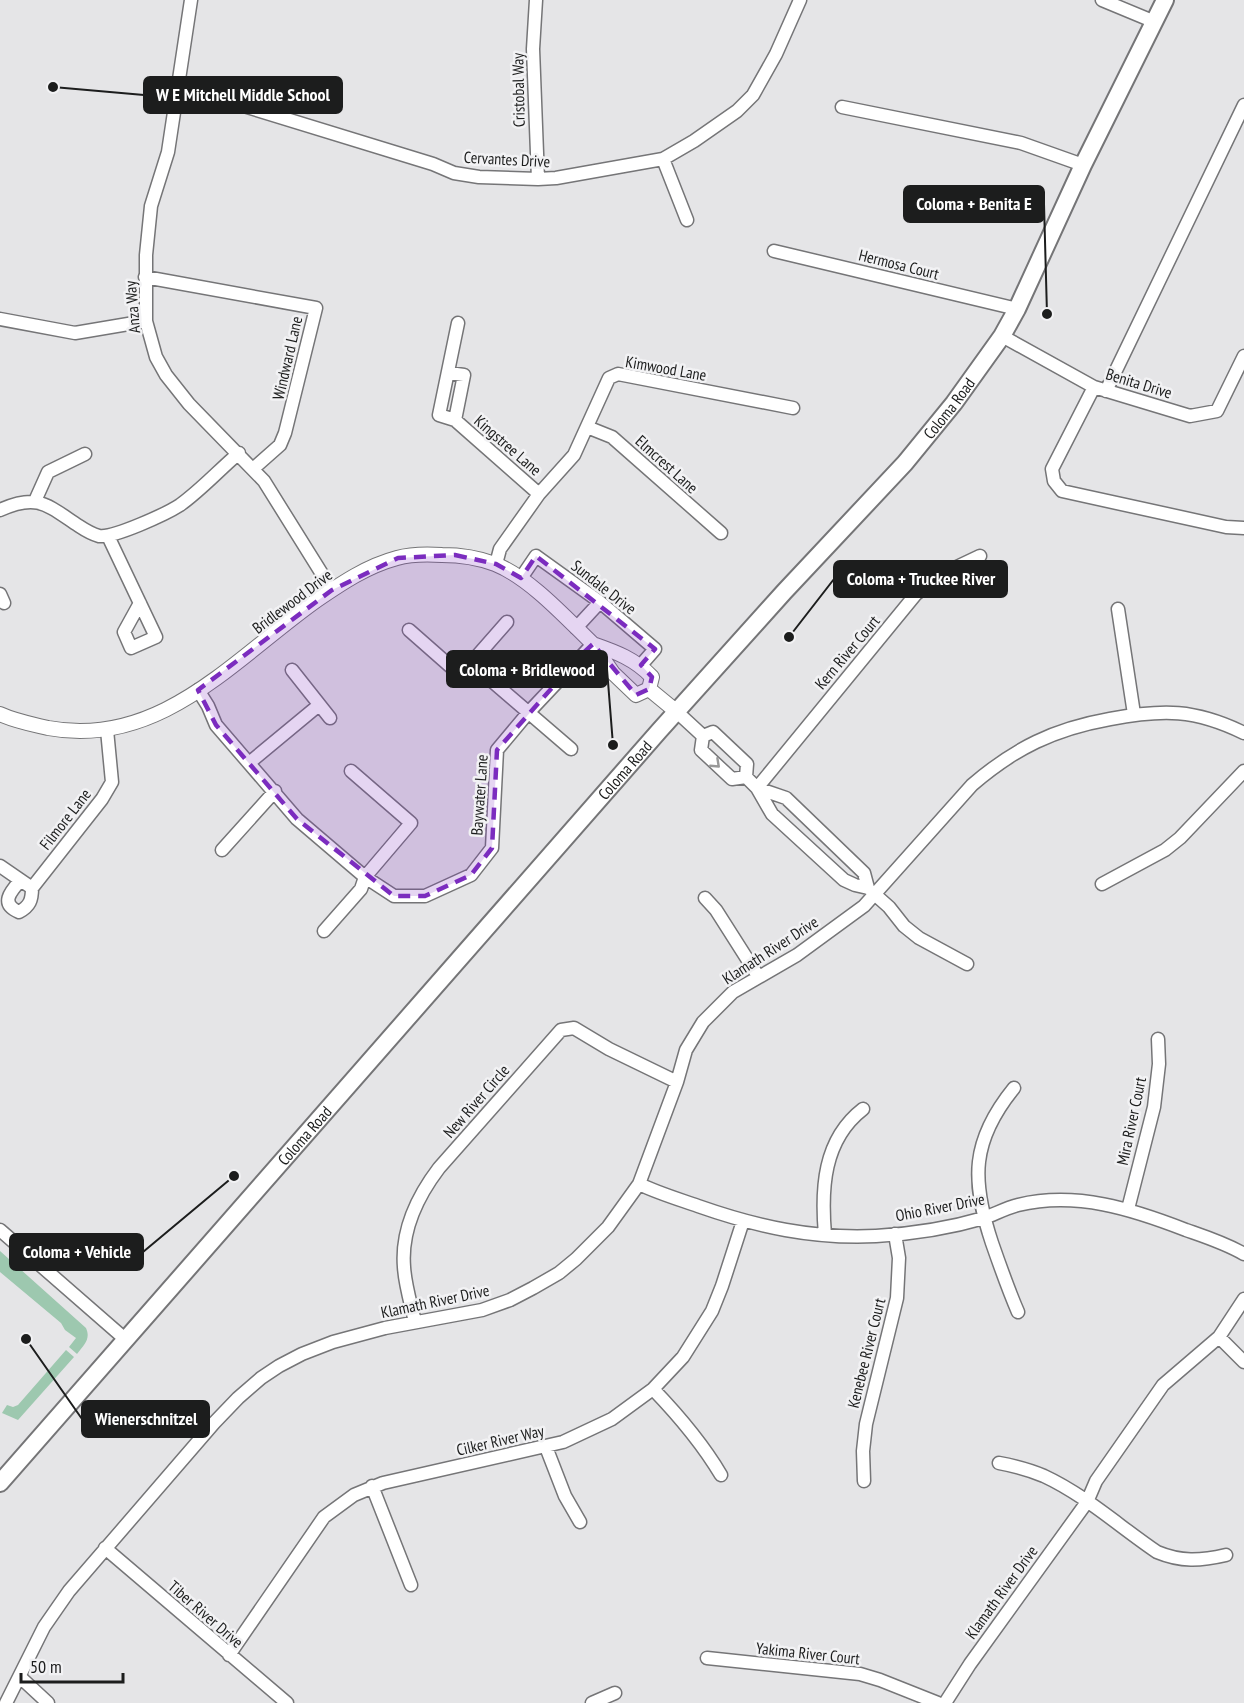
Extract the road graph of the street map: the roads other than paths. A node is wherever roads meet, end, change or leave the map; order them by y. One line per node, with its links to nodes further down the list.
1 (191, 0): 7 (street, Anza Way)
2 (536, 0): 12 (street, Cristobal Way)
3 (800, 0): 10 (street, Cervantes Drive)
4 (1102, 0): 6 (street)
5 (1165, 0): 6 (main road, Coloma Road)
6 (1155, 22): 11 (main road, Coloma Road)
7 (179, 89): 12 (street, Cervantes Drive); 15 (street, Anza Way)
8 (1244, 105): 22 (street)
9 (842, 107): 11 (street)
10 (663, 159): 12 (street, Cervantes Drive); 13 (street)
11 (1083, 165): 16 (main road, Coloma Road)
12 (538, 179)
13 (687, 220)
14 (774, 251): 16 (street, Hermosa Court)
15 (145, 277): 18 (street, Anza Way); 27 (street, Windward Lane)
16 (1017, 309): 20 (main road, Coloma Road)
17 (0, 319): 18 (street)
18 (146, 321): 25 (street, Anza Way)
19 (459, 322): 28 (street, Kingstree Lane)
20 (1002, 336): 22 (street, Benita Drive); 51 (main road, Coloma Road)
21 (1244, 356): 22 (street, Benita Drive)
22 (1100, 389): 31 (street)
23 (793, 408): 24 (street, Kimwood Lane)
24 (587, 427): 28 (street, Kimwood Lane); 32 (street, Elmcrest Lane)
25 (239, 453): 27 (street, Anza Way); 33 (street)
26 (85, 454): 29 (street)
27 (254, 468): 37 (street, Anza Way)
28 (539, 494): 35 (street, Kimwood Lane)
29 (35, 501): 30 (street); 33 (street)
30 (0, 510)
31 (1244, 528)
32 (721, 533)
33 (108, 536): 39 (street)
34 (980, 556): 64 (street, Kern River Court)
35 (496, 564): 36 (street, Bridlewood Drive); 37 (street, Bridlewood Drive)
36 (521, 578): 38 (street, Sundale Drive); 42 (street, Bridlewood Drive)
37 (332, 590): 49 (street, Bridlewood Drive)
38 (600, 602): 42 (street); 46 (street, Sundale Drive)
39 (140, 603)
40 (1119, 609): 54 (street)
41 (507, 622): 45 (street)
42 (576, 628): 44 (street, Bridlewood Drive)
43 (409, 630): 45 (street)
44 (593, 644): 46 (street, Bridlewood Drive); 48 (street, Bridlewood Drive); 52 (street, Baywater Lane)
45 (471, 663): 52 (street)
46 (641, 665): 48 (street)
47 (292, 670): 50 (street)
48 (649, 689): 51 (street, Bridlewood Drive)
49 (198, 690): 56 (street, Bridlewood Drive); 60 (street, Baywater Lane)
50 (319, 705): 55 (street); 60 (street)
51 (677, 712): 58 (street); 93 (main road, Coloma Road)
52 (528, 713): 59 (street); 68 (street, Baywater Lane)
53 (0, 714): 56 (street, Bridlewood Drive)
54 (1134, 714): 57 (street, Klamath River Drive); 72 (street, Klamath River Drive)
55 (330, 717)
56 (107, 730): 71 (street, Filmore Lane)
57 (1244, 733)
58 (703, 736): 63 (street); 63 (street, one-way to 63)
59 (571, 749)
60 (249, 763): 65 (street, Baywater Lane)
61 (351, 771): 68 (street)
62 (1244, 771): 70 (street)
63 (746, 777): 64 (street)
64 (756, 788): 72 (street); 72 (street)
65 (275, 791): 66 (street); 68 (street, Baywater Lane)
66 (222, 850)
67 (0, 866): 69 (street)
68 (364, 877): 74 (street)
69 (20, 881): 71 (street); 71 (street, Filmore Lane)
70 (1102, 884)
71 (32, 888)
72 (871, 891): 75 (street); 76 (street, Klamath River Drive)
73 (705, 898): 76 (street)
74 (324, 931)
75 (967, 964)
76 (758, 976): 78 (street, Klamath River Drive)
77 (1158, 1040): 82 (street, Mira River Court)
78 (677, 1082): 81 (street, Klamath River Drive); 91 (street, New River Circle)
79 (1014, 1088): 83 (street)
80 (863, 1109): 87 (street)
81 (639, 1184): 84 (street, Ohio River Drive); 91 (street, Klamath River Drive)
82 (1128, 1209): 83 (street, Ohio River Drive); 88 (street, Ohio River Drive)
83 (983, 1218): 86 (street, Ohio River Drive); 90 (street)
84 (743, 1221): 87 (street, Ohio River Drive); 95 (street, Cilker River Way)
85 (0, 1230): 93 (street)
86 (895, 1234): 87 (street, Ohio River Drive); 99 (street, Kenebee River Court)
87 (825, 1235)
88 (1244, 1254)
89 (1244, 1299): 92 (street, Klamath River Drive)
90 (1018, 1312)
91 (415, 1322): 104 (street, Klamath River Drive)
92 (1219, 1337): 94 (street); 102 (street, Klamath River Drive)
93 (125, 1339): 100 (main road, Coloma Road)
94 (1244, 1362)
95 (653, 1389): 96 (street, Cilker River Way); 98 (street)
96 (546, 1447): 101 (street, Cilker River Way); 103 (street)
97 (999, 1463): 102 (street)
98 (721, 1475)
99 (864, 1481)
100 (0, 1483)
101 (372, 1486): 106 (street); 107 (street, Cilker River Way)
102 (1087, 1502): 105 (street); 116 (street, Klamath River Drive)
103 (580, 1522)
104 (105, 1548): 107 (street, Tiber River Drive); 109 (street, Klamath River Drive)
105 (1226, 1555)
106 (411, 1585)
107 (229, 1655): 113 (street, Tiber River Drive)
108 (707, 1658): 115 (street, Yakima River Court)
109 (20, 1677): 111 (street, Klamath River Drive); 112 (street)
110 (615, 1693): 114 (street)
111 (6, 1703)
112 (48, 1703)
113 (287, 1703)
114 (592, 1703)
115 (938, 1703)
116 (945, 1703)

